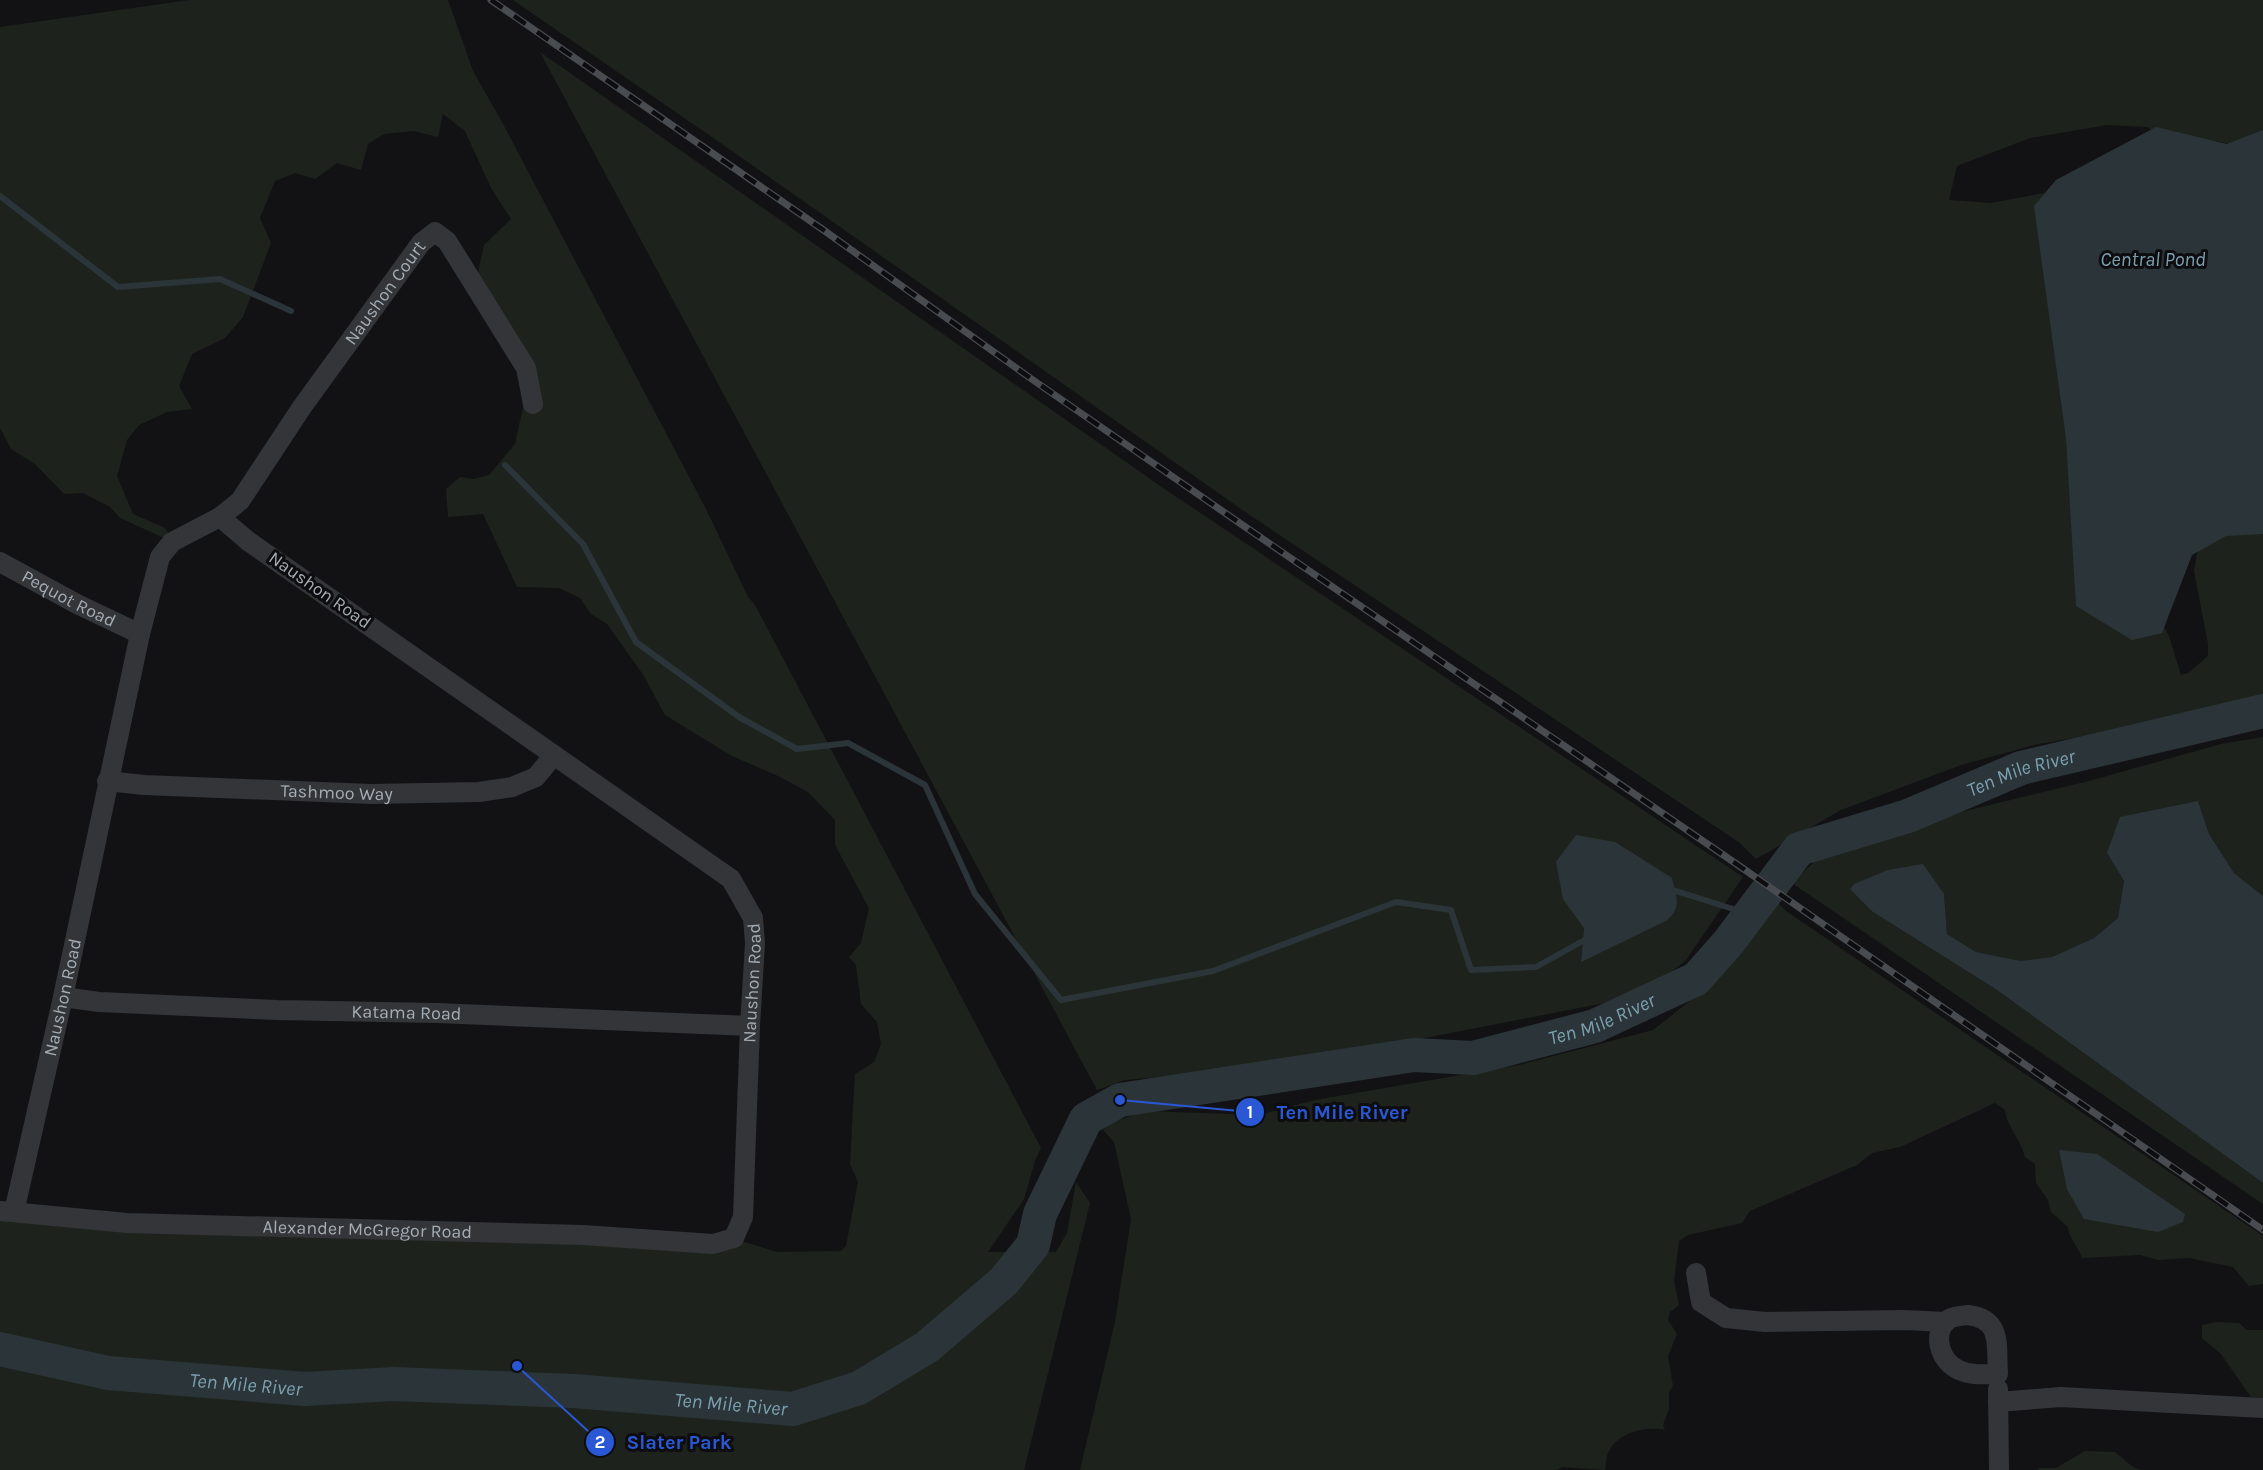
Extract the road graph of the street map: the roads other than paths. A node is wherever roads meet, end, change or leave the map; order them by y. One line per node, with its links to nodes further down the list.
1 (533, 404): 2 (street, Naushon Court)
2 (220, 517): 4 (street, Naushon Road); 5 (street, Naushon Road)
3 (0, 562): 4 (street, Pequot Road)
4 (140, 633): 6 (street, Naushon Road)
5 (554, 755): 6 (street, Tashmoo Way); 8 (street, Naushon Road)
6 (107, 781): 7 (street, Naushon Road)
7 (63, 997): 8 (street, Katama Road); 9 (street, Naushon Road)
8 (750, 1026): 10 (street, Naushon Road)
9 (7, 1211): 10 (street, Alexander McGregor Road)
10 (734, 1238)
11 (1696, 1273): 12 (street)
12 (1946, 1322): 13 (street); 13 (street)
13 (1998, 1374): 14 (street)
14 (1998, 1402): 15 (street); 16 (street)
15 (2263, 1408)
16 (1999, 1470)

